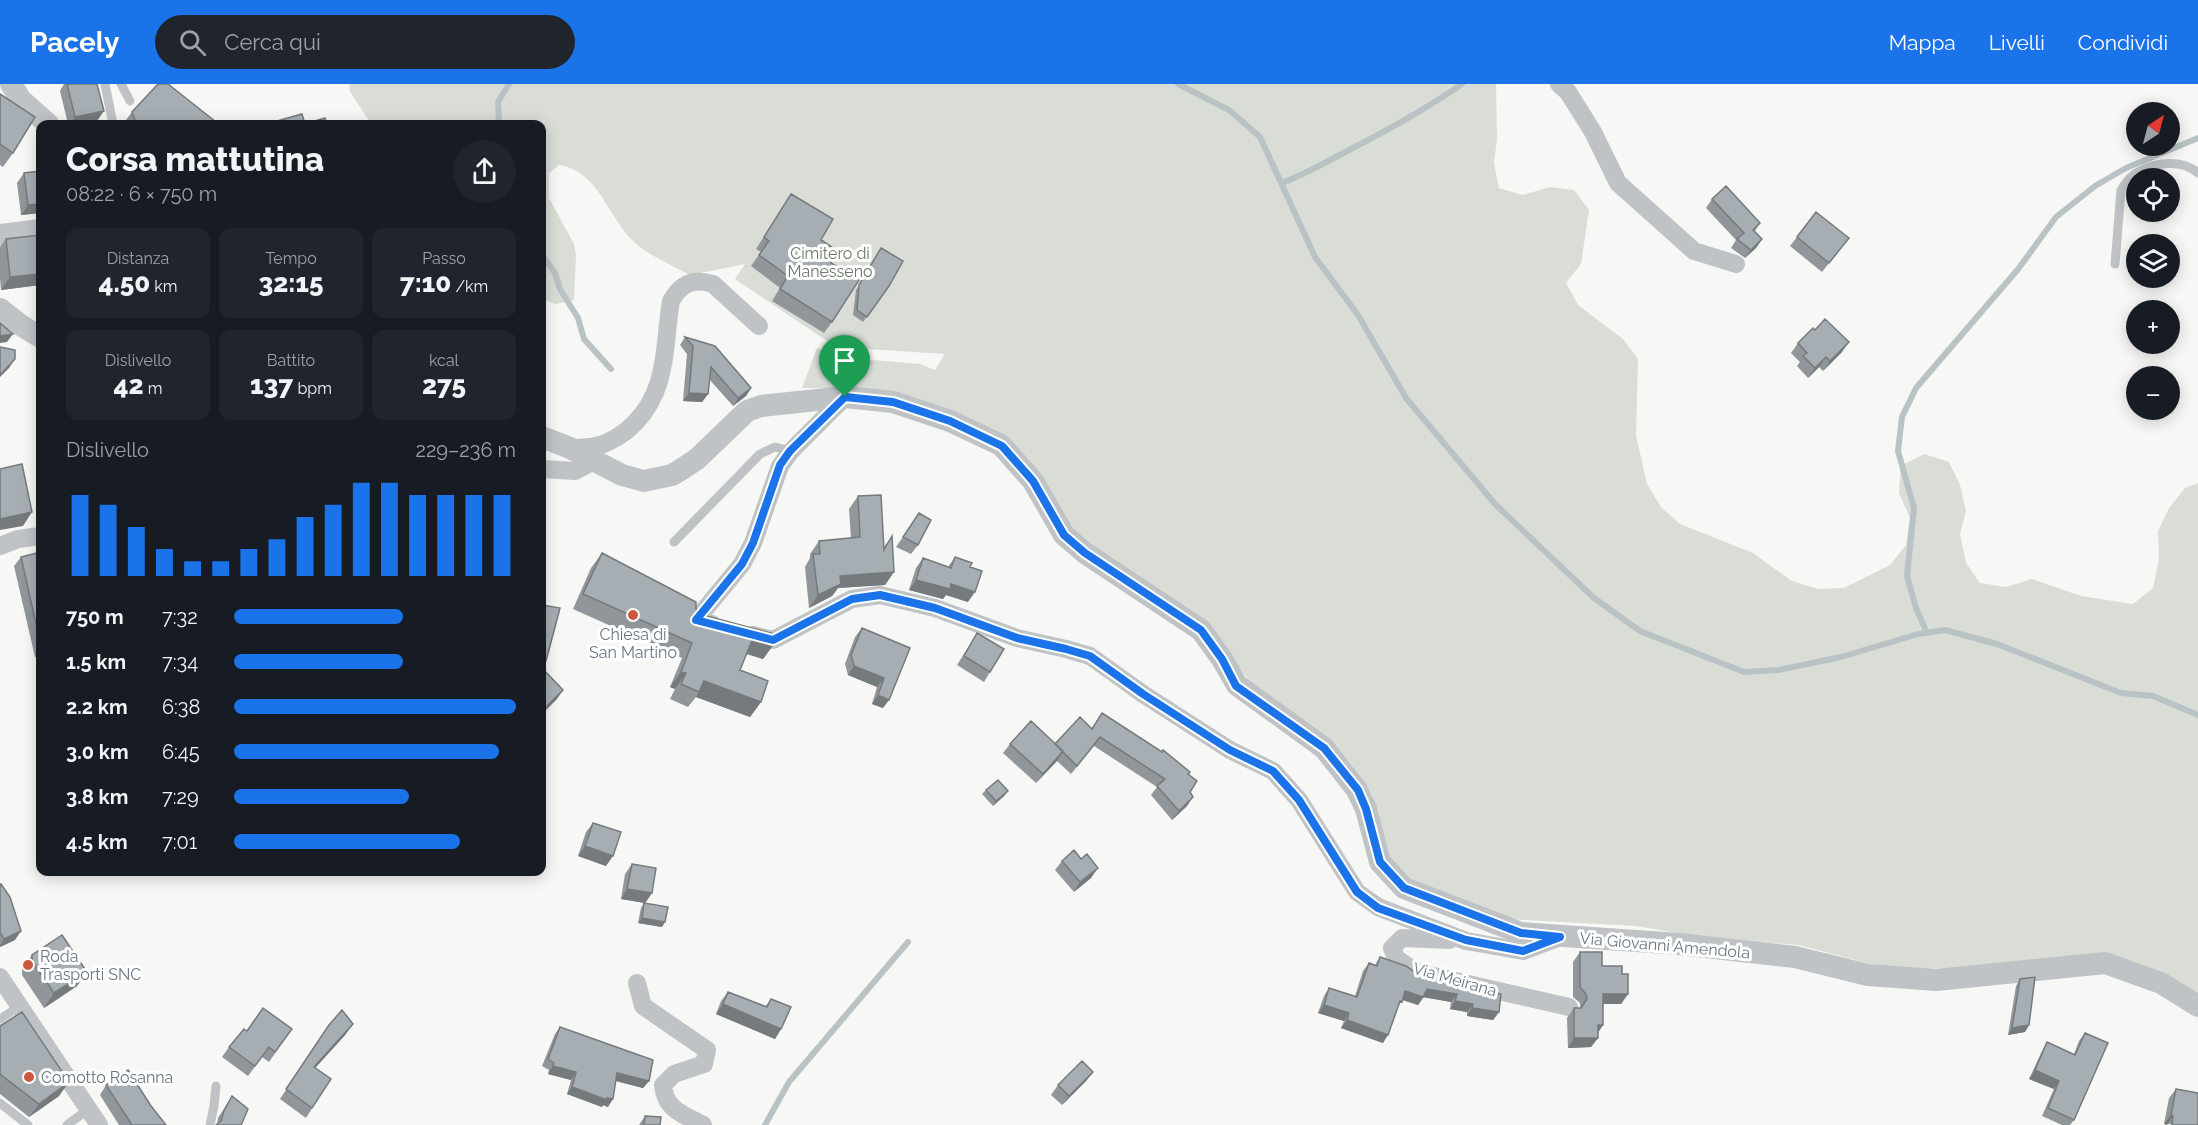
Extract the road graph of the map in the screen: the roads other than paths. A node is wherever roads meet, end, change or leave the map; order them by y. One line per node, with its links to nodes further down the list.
1 (11, 84): 6 (street)
2 (105, 84): 7 (lane)
3 (121, 84): 5 (lane)
4 (1559, 84): 11 (street)
5 (130, 101)
6 (44, 120)
7 (112, 120)
8 (2198, 173): 12 (lane)
9 (36, 230): 10 (street)
10 (0, 235)
11 (1736, 264)
12 (2115, 264)
13 (0, 309): 15 (street)
14 (759, 326): 18 (street)
15 (36, 335)
16 (845, 397): 19 (street, Via Meirana); 20 (street, Via Giovanni Amendola); 25 (street, Via Giovanni Amendola)
17 (546, 439): 18 (street, Via Giovanni Amendola)
18 (570, 448): 20 (street, Via Giovanni Amendola)
19 (790, 451): 23 (lane); 26 (street, Via Meirana)
20 (594, 461): 21 (street)
21 (546, 469)
22 (36, 537): 24 (street)
23 (674, 542)
24 (0, 546)
25 (1560, 937): 26 (street, Via Meirana); 30 (street, Via Giovanni Amendola)
26 (1466, 940): 31 (street, Via Meirana)
27 (0, 977): 29 (street)
28 (637, 983): 40 (street)
29 (20, 1006): 32 (lane); 35 (street)
30 (2198, 1006)
31 (1569, 1007)
32 (0, 1019)
33 (216, 1086): 39 (lane)
34 (0, 1103): 36 (lane)
35 (89, 1109): 37 (lane); 38 (street)
36 (28, 1125)
37 (68, 1125)
38 (99, 1125)
39 (210, 1125)
40 (703, 1125)

